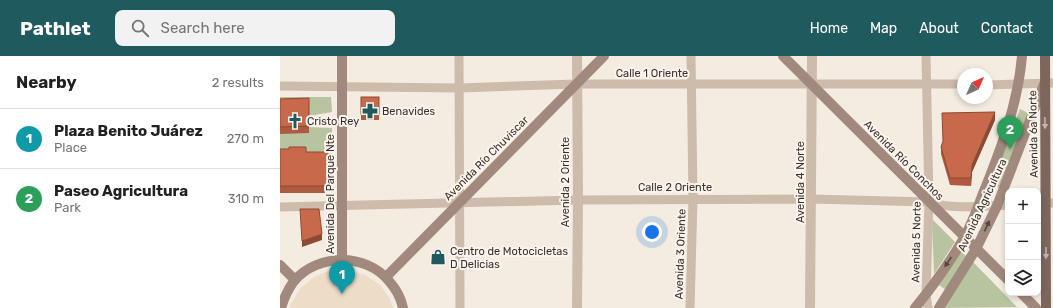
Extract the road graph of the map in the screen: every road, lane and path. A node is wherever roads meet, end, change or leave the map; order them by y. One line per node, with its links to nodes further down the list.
1 (342, 56): 20 (main road, Avenida Del Parque Nte)
2 (459, 56): 21 (street)
3 (577, 56): 11 (street, Avenida 2 Oriente)
4 (604, 56): 11 (main road, Avenida Río Chuviscar)
5 (691, 56): 16 (street, Avenida 3 Oriente)
6 (783, 56): 17 (main road, Avenida Río Conchos)
7 (812, 56): 17 (street, Avenida 4 Norte)
8 (926, 56): 12 (street, Avenida 5 Norte)
9 (1022, 56): 18 (main road, Avenida Agricultura)
10 (1045, 56): 15 (main road, Avenida 6a Norte)
11 (576, 84): 16 (street, Calle 1 Oriente); 21 (street, Calle 1 Oriente); 24 (street, Avenida 2 Oriente); 25 (main road, Avenida Río Chuviscar)
12 (926, 84): 13 (street, Calle 1 Oriente); 17 (street, Calle 1 Oriente); 26 (street, Avenida 5 Norte)
13 (957, 84)
14 (993, 84): 18 (street)
15 (1049, 84): 18 (street); 27 (main road, Avenida 6a Norte, one-way to 27); 30 (main road, Avenida Agricultura)
16 (692, 85): 17 (street, Calle 1 Oriente); 22 (street, Avenida 3 Oriente)
17 (812, 85): 23 (street, Avenida 4 Norte); 26 (main road, Avenida Río Conchos)
18 (1018, 85): 32 (main road, Avenida Agricultura)
19 (280, 86): 20 (street, Calle 1 Oriente)
20 (341, 86): 21 (street, Calle 1 Oriente); 28 (main road, Avenida Del Parque Nte)
21 (460, 88): 25 (street)
22 (693, 199): 23 (street, Calle 2 Oriente); 24 (street, Calle 2 Oriente); 46 (street, Avenida 3 Oriente)
23 (812, 199): 26 (street, Calle 2 Oriente); 47 (street, Avenida 4 Norte)
24 (578, 200): 25 (street, Calle 2 Oriente); 45 (street, Avenida 2 Oriente)
25 (459, 202): 28 (street, Calle 2 Oriente); 37 (main road, Avenida Río Chuviscar); 44 (street)
26 (929, 202): 32 (street, Calle 2 Oriente); 33 (main road, Avenida Río Conchos); 40 (street, Avenida 5 Norte)
27 (1046, 203): 52 (main road, Avenida 6a Norte, one-way to 52)
28 (342, 204): 31 (street, Calle 2 Oriente); 35 (main road, Avenida Del Parque Nte)
29 (1005, 205): 30 (street, Calle 2 Oriente)
30 (997, 206): 32 (street, Calle 2 Oriente); 34 (main road, Avenida Agricultura, one-way to 30)
31 (280, 207)
32 (978, 207): 33 (main road, Avenida Agricultura)
33 (964, 237): 34 (main road, Avenida Río Conchos); 40 (main road, Avenida Agricultura, one-way to 40)
34 (976, 249): 38 (main road, Avenida Río Conchos); 50 (main road, Avenida Agricultura)
35 (342, 259): 37 (main road); 39 (main road)
36 (280, 265): 39 (main road)
37 (386, 277): 43 (main road)
38 (1005, 277)
39 (295, 280): 42 (main road)
40 (926, 295): 48 (main road, Avenida Agricultura); 49 (street, Avenida 5 Norte)
41 (1024, 296): 51 (main road)
42 (281, 308)
43 (403, 308)
44 (460, 308)
45 (577, 308)
46 (690, 308)
47 (810, 308)
48 (915, 308)
49 (928, 308)
50 (939, 308)
51 (1036, 308)
52 (1046, 308)

